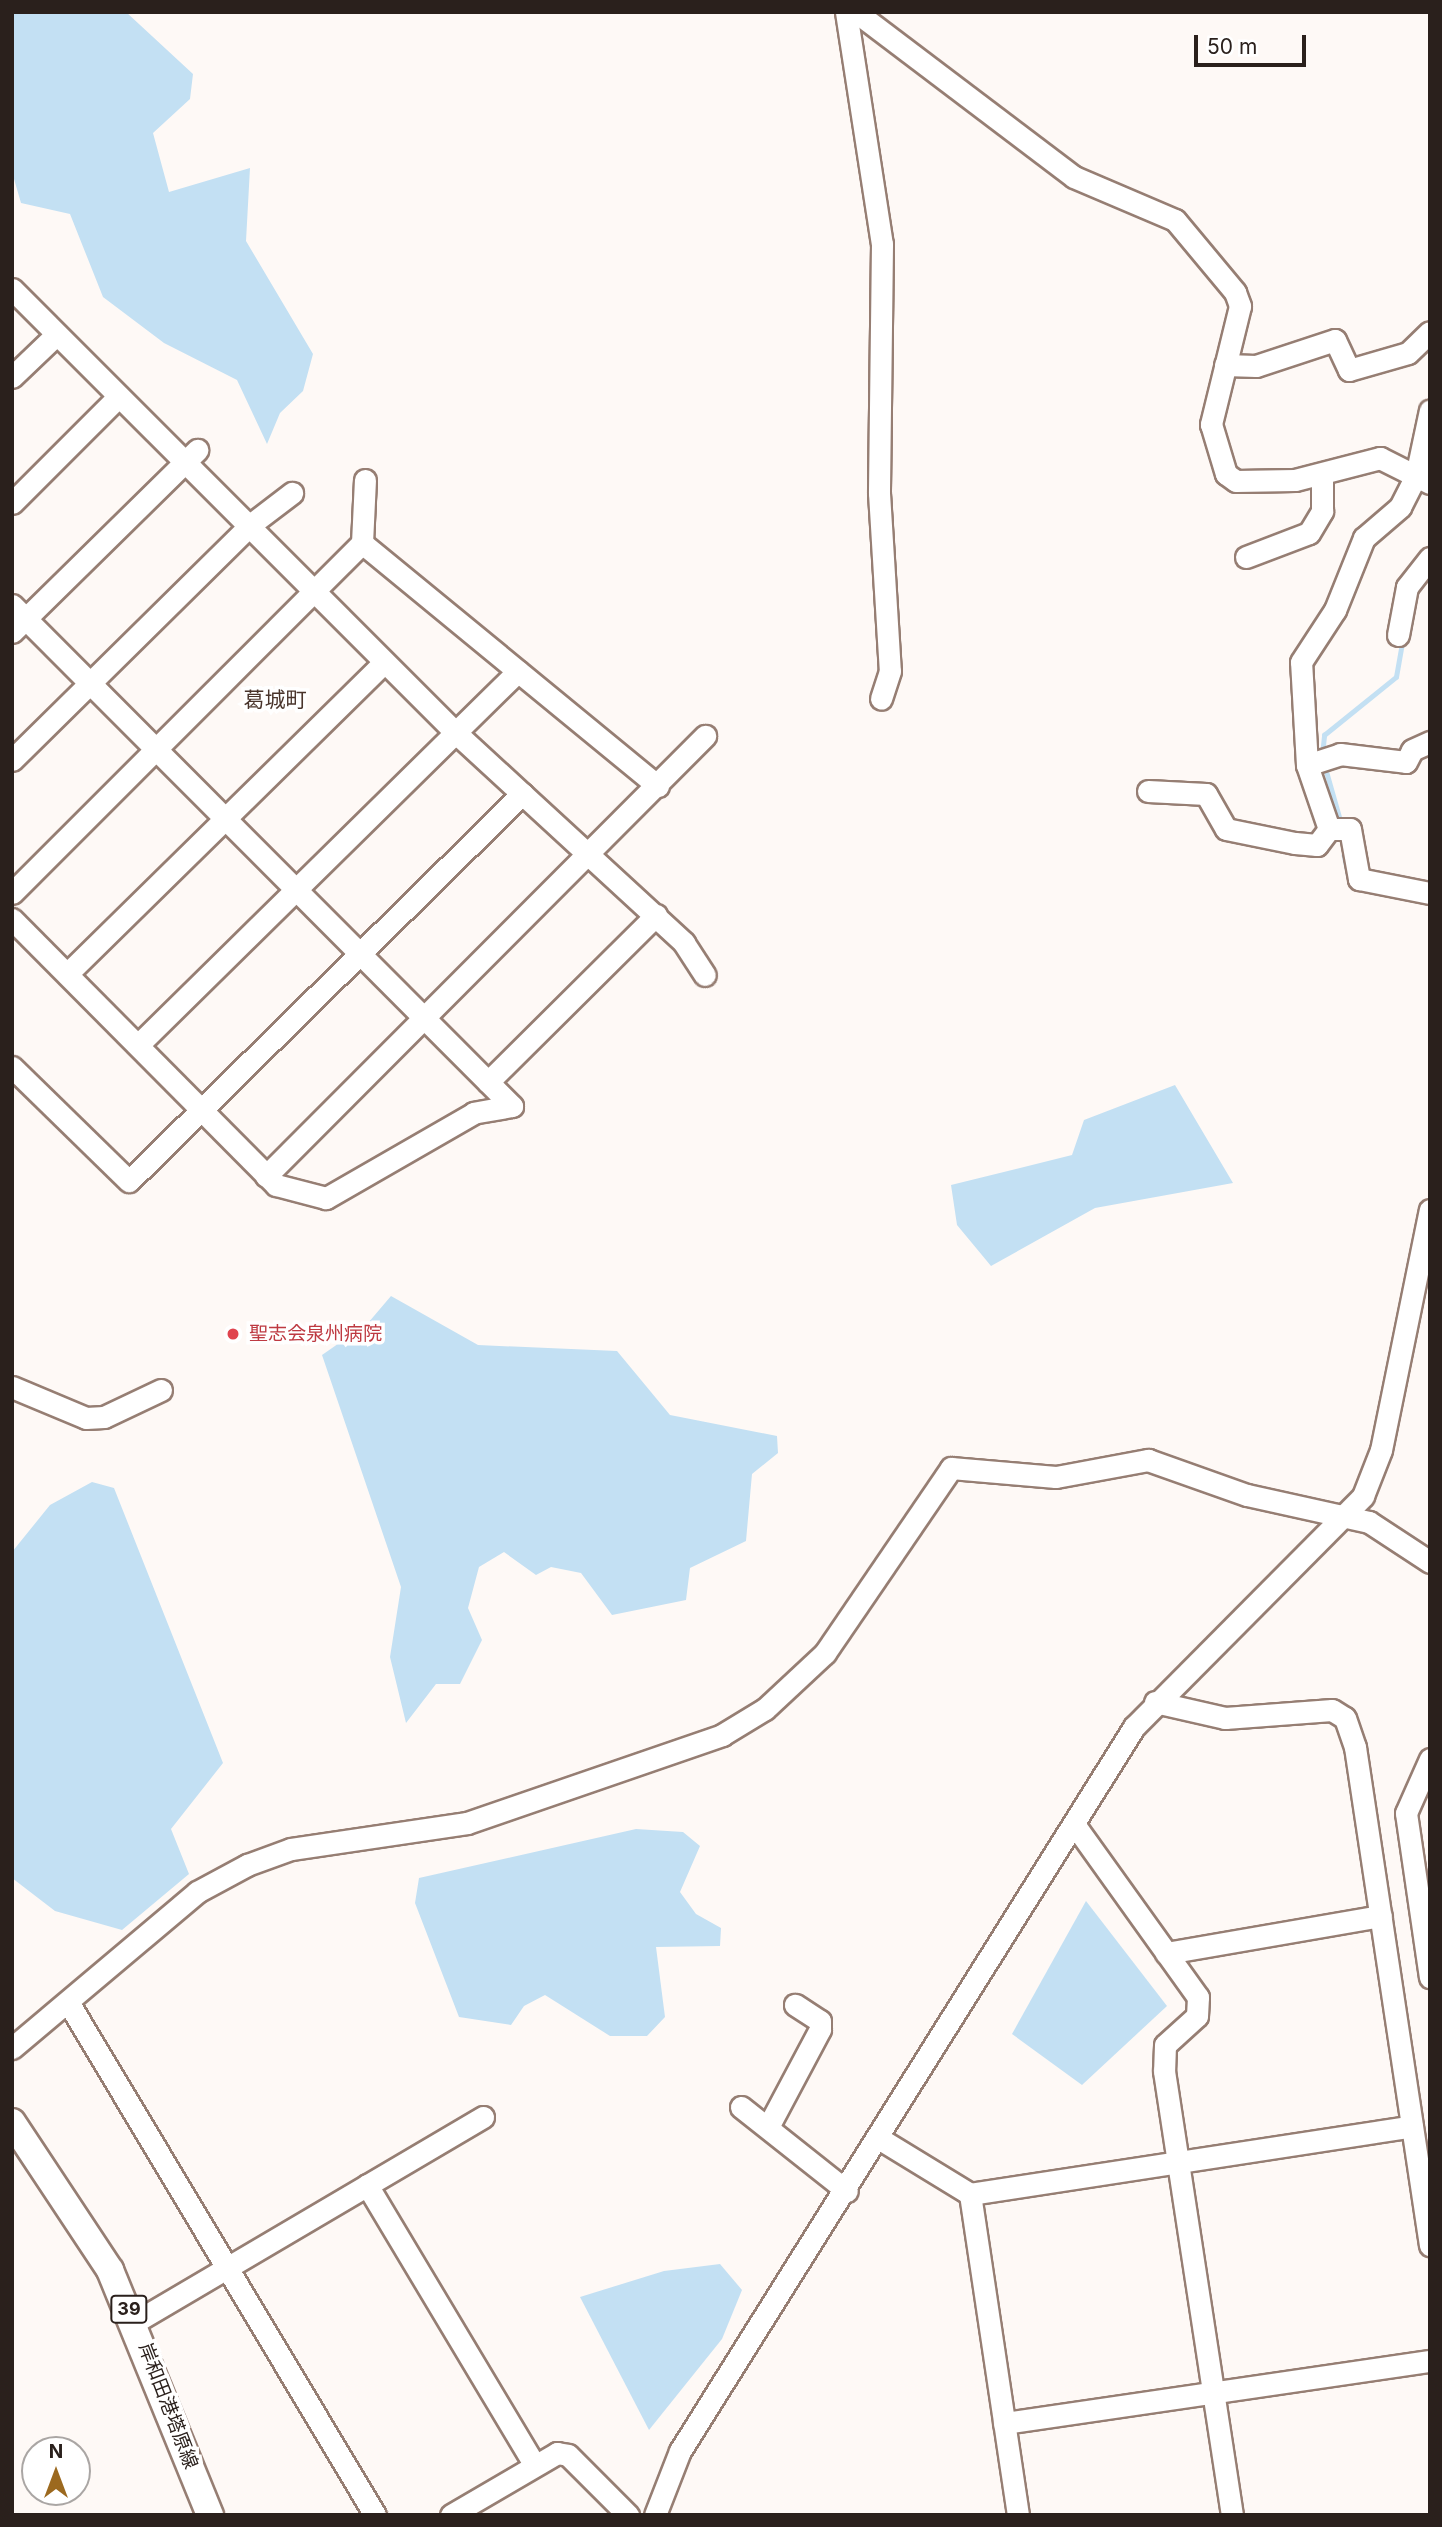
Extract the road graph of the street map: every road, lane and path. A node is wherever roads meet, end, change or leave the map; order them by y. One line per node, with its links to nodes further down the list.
1 (846, 12): 26 (street)
2 (856, 12): 6 (street)
3 (12, 289): 5 (street)
4 (1430, 333): 6 (street)
5 (57, 334): 7 (street); 8 (street)
6 (1224, 365): 11 (street)
7 (12, 377)
8 (119, 396): 10 (street); 15 (street)
9 (1430, 410): 13 (street)
10 (190, 456): 16 (street); 21 (street)
11 (1322, 477): 13 (street); 18 (street)
12 (365, 480): 17 (street)
13 (1423, 480): 32 (street)
14 (292, 493): 16 (street)
15 (12, 503)
16 (250, 525): 20 (street); 25 (street)
17 (362, 543): 20 (street); 24 (street)
18 (1246, 557)
19 (1430, 558): 22 (street)
20 (314, 591): 23 (street); 30 (street)
21 (17, 619): 25 (street)
22 (1398, 635)
23 (384, 662): 27 (street); 36 (street)
24 (518, 671): 27 (street); 33 (street)
25 (90, 684): 30 (street); 31 (street)
26 (881, 699)
27 (456, 733): 35 (street); 39 (street)
28 (705, 736): 33 (street)
29 (1430, 742): 32 (street)
30 (156, 750): 36 (street); 40 (street)
31 (12, 760)
32 (1307, 765): 37 (street)
33 (658, 786): 38 (street)
34 (1148, 791): 37 (street)
35 (522, 794): 38 (street); 44 (street)
36 (225, 820): 39 (street); 45 (street)
37 (1329, 829): 41 (street)
38 (587, 853): 42 (street); 47 (street)
39 (297, 891): 44 (street); 48 (street)
40 (12, 893)
41 (1430, 893)
42 (656, 915): 46 (street); 50 (street)
43 (12, 919): 45 (street)
44 (359, 954): 47 (street); 51 (street)
45 (67, 974): 48 (street)
46 (705, 975)
47 (424, 1018): 50 (street); 52 (street)
48 (138, 1045): 51 (street)
49 (12, 1067): 51 (street)
50 (488, 1082): 52 (street)
51 (203, 1111): 52 (street)
52 (266, 1176)
53 (1430, 1210): 56 (street)
54 (12, 1387): 55 (street)
55 (161, 1390)
56 (1346, 1516): 57 (street); 58 (street); 64 (street)
57 (1430, 1562)
58 (1155, 1702): 60 (street); 61 (street)
59 (1430, 1759): 63 (street)
60 (1074, 1824): 62 (street); 72 (street)
61 (1381, 1916): 62 (street); 70 (street)
62 (1166, 1952): 73 (street)
63 (1430, 1977)
64 (68, 2002): 66 (street); 78 (street)
65 (795, 2005): 71 (street)
66 (12, 2048)
67 (741, 2107): 71 (street)
68 (483, 2117): 74 (street)
69 (12, 2122): 79 (main road, 岸和田港塔原線 / 39)
70 (1412, 2126): 73 (street); 77 (street)
71 (768, 2127): 75 (street)
72 (880, 2139): 75 (street); 76 (street)
73 (1177, 2160): 76 (street); 81 (street)
74 (367, 2185): 78 (street); 83 (street)
75 (847, 2191): 88 (street)
76 (970, 2194): 82 (street)
77 (1430, 2245)
78 (229, 2267): 79 (street); 85 (street)
79 (135, 2322): 84 (main road, 岸和田港塔原線 / 39)
80 (1430, 2361): 81 (street)
81 (1213, 2393): 82 (street); 90 (street)
82 (1004, 2423): 89 (street)
83 (534, 2464): 86 (street); 87 (street)
84 (210, 2515)
85 (375, 2515)
86 (451, 2515)
87 (628, 2515)
88 (654, 2515)
89 (1018, 2515)
90 (1232, 2515)

